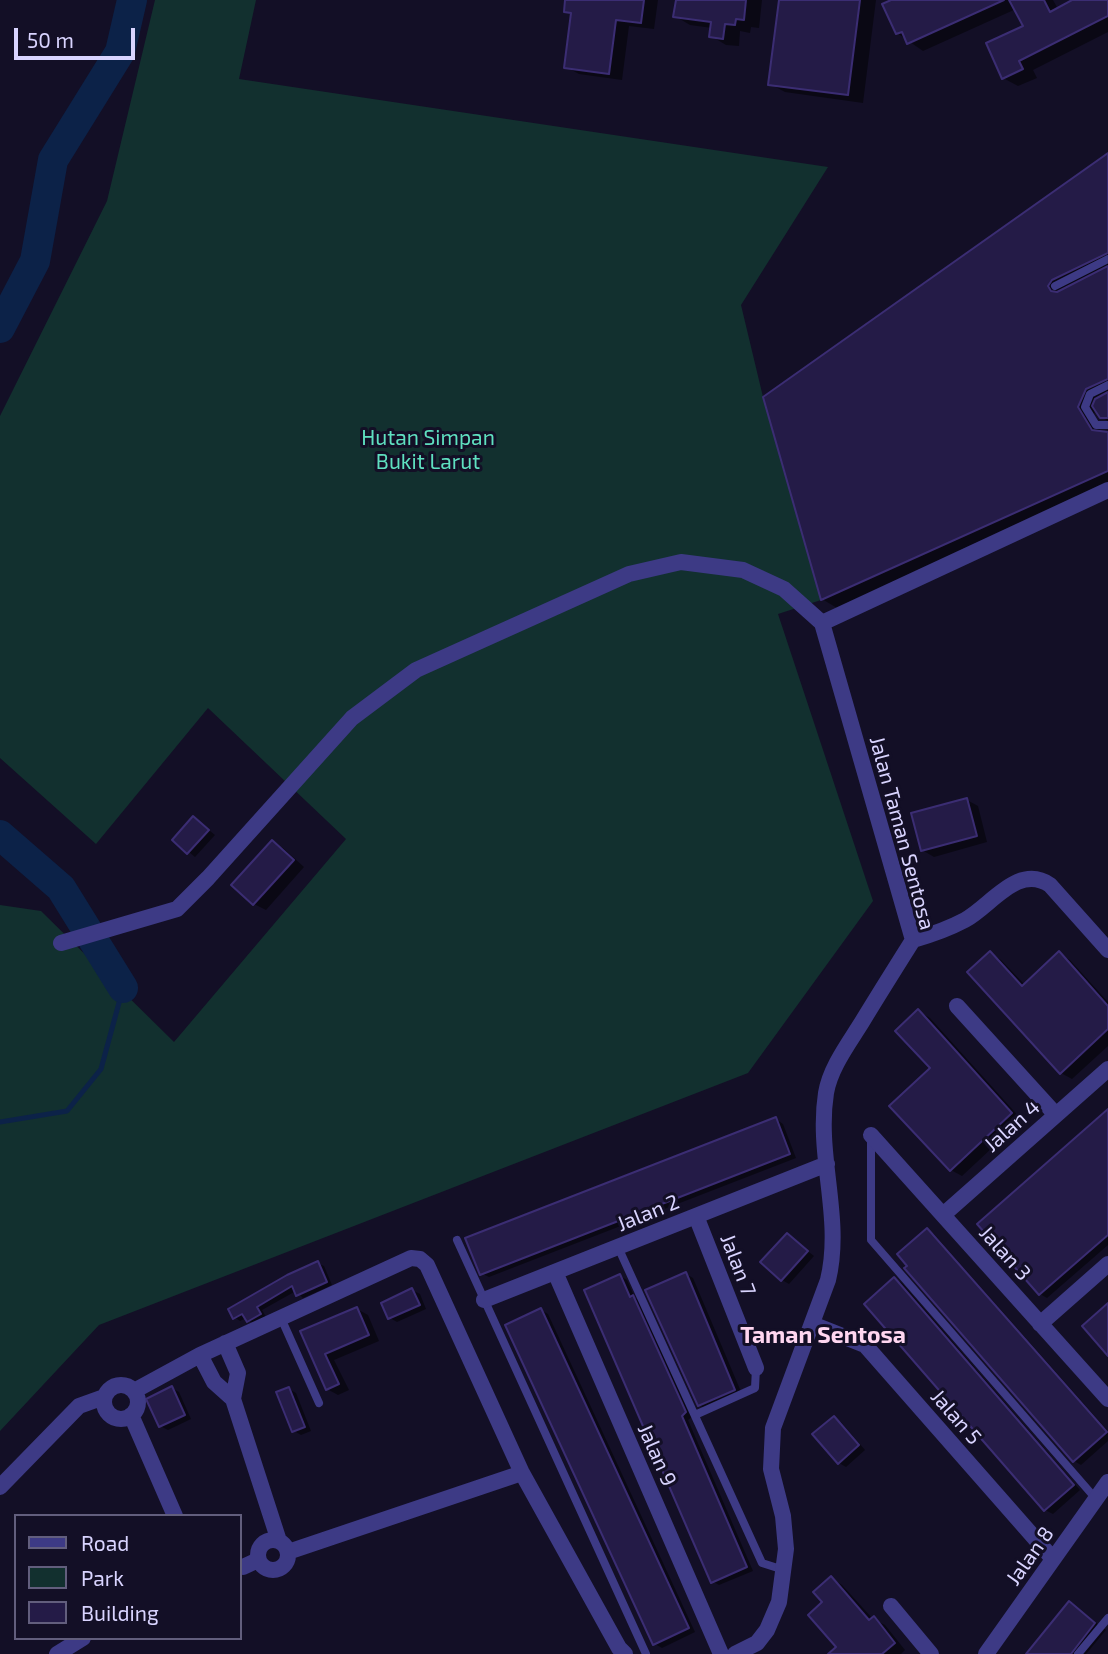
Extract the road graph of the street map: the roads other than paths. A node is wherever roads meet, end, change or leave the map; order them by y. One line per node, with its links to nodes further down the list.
1 (1108, 259): 2 (lane)
2 (1055, 286)
3 (1108, 385): 4 (lane)
4 (1108, 425)
5 (1108, 490): 6 (street)
6 (822, 623): 7 (street, Jalan Taman Sentosa); 8 (street)
7 (913, 940): 9 (street); 14 (street, Jalan Taman Sentosa)
8 (61, 943)
9 (1108, 950)
10 (957, 1006): 12 (street)
11 (1108, 1069): 12 (street, Jalan 4)
12 (1056, 1115): 15 (street, Jalan 4)
13 (871, 1135): 15 (street, Jalan 3); 38 (lane)
14 (827, 1164): 16 (street, Jalan 2); 23 (street, Jalan Taman Sentosa)
15 (943, 1215): 24 (street, Jalan 3)
16 (696, 1216): 18 (street, Jalan 2); 27 (street, Jalan 7)
17 (457, 1240): 21 (lane)
18 (618, 1247): 20 (street, Jalan 2); 34 (lane)
19 (1108, 1264): 24 (street)
20 (555, 1272): 21 (street, Jalan 2); 51 (street, Jalan 9)
21 (484, 1300): 50 (lane)
22 (281, 1318): 25 (street); 32 (lane); 35 (street)
23 (812, 1324): 41 (street, Jalan 5); 44 (street, Jalan Taman Sentosa)
24 (1040, 1324): 31 (street, Jalan 3)
25 (225, 1343): 26 (street); 30 (street)
26 (200, 1355): 28 (street); 30 (street)
27 (755, 1368): 34 (lane)
28 (134, 1391): 29 (street); 33 (street)
29 (104, 1397): 33 (street); 37 (street)
30 (233, 1399): 40 (street)
31 (1108, 1399)
32 (319, 1403)
33 (131, 1415): 39 (street)
34 (695, 1415): 44 (lane)
35 (522, 1473): 40 (street); 49 (street)
36 (1108, 1482): 38 (street, Jalan 8)
37 (0, 1487)
38 (1096, 1499): 41 (street, Jalan 8)
39 (174, 1514)
40 (284, 1546): 42 (street); 42 (street)
41 (1053, 1559): 54 (street, Jalan 8)
42 (258, 1560): 43 (street)
43 (242, 1565)
44 (784, 1570): 52 (street, Jalan Taman Sentosa)
45 (891, 1606): 53 (street)
46 (1108, 1618): 55 (lane)
47 (80, 1640): 48 (street)
48 (57, 1654)
49 (625, 1654)
50 (646, 1654)
51 (721, 1654)
52 (735, 1654)
53 (931, 1654)
54 (986, 1654)
55 (1079, 1654)

